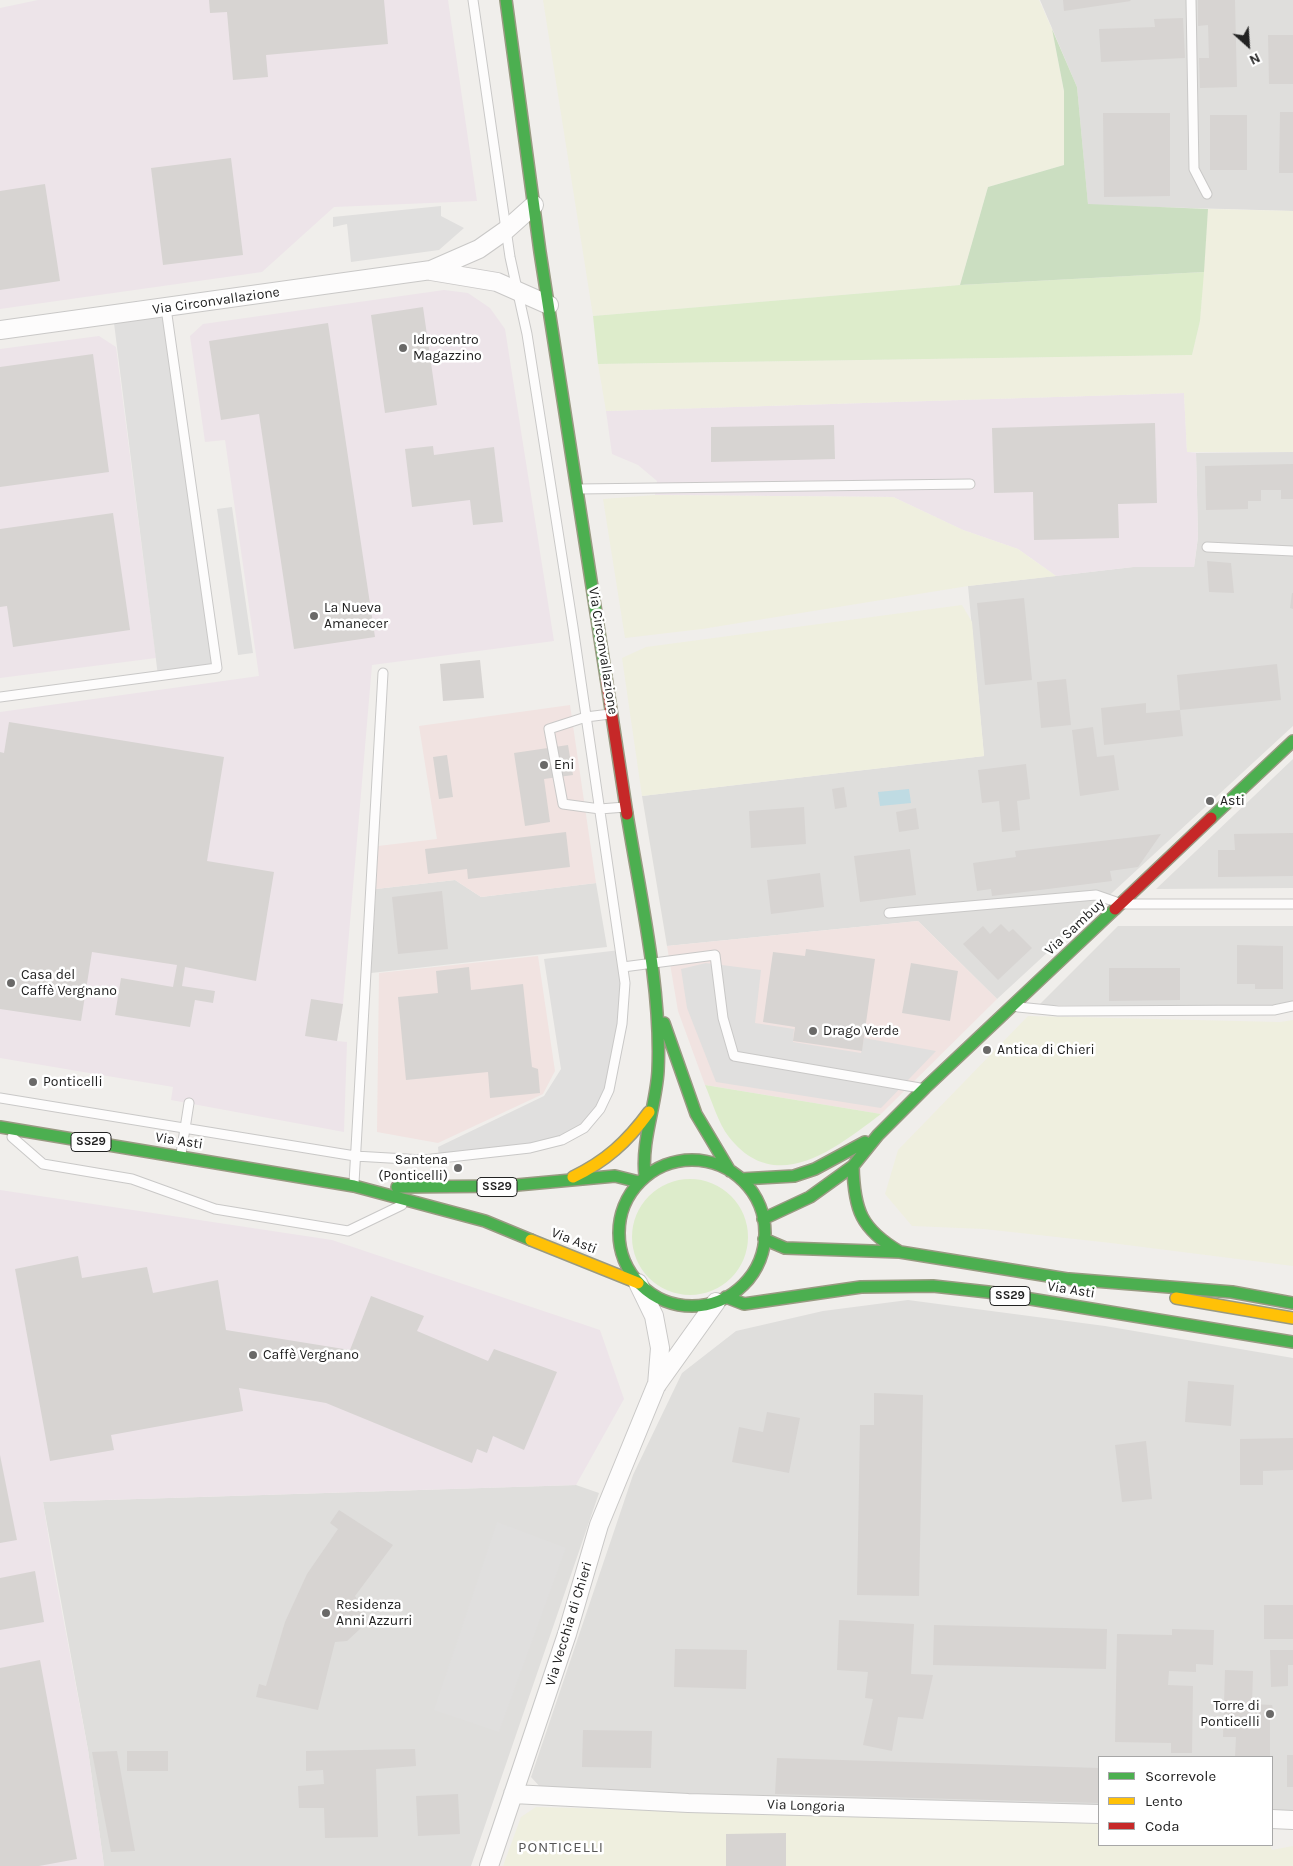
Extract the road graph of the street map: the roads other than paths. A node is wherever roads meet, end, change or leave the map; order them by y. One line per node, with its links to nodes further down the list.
1 (473, 0): 6 (lane)
2 (506, 0): 5 (main road, Via Circonvallazione)
3 (1191, 0): 4 (lane)
4 (1207, 194)
5 (534, 205): 6 (street, Via Circonvallazione); 9 (main road, Via Circonvallazione)
6 (506, 230): 7 (street, Via Circonvallazione); 8 (lane)
7 (431, 270): 8 (street, Via Circonvallazione); 10 (street, Via Circonvallazione)
8 (518, 290): 9 (street, Via Circonvallazione); 19 (lane)
9 (549, 304): 13 (main road, Via Circonvallazione)
10 (166, 308): 11 (street, Via Circonvallazione); 17 (lane)
11 (0, 330)
12 (970, 484): 13 (lane)
13 (578, 489): 18 (main road, Via Circonvallazione)
14 (1208, 547): 15 (lane)
15 (1293, 551)
16 (383, 674): 39 (lane)
17 (0, 697)
18 (613, 713): 19 (lane); 21 (main road, Via Circonvallazione)
19 (586, 717): 22 (lane); 22 (lane)
20 (1293, 741): 23 (main road, Via Sambuy)
21 (627, 806): 22 (lane); 26 (main road, Via Circonvallazione)
22 (600, 809): 27 (lane)
23 (1122, 904): 24 (lane); 25 (lane); 29 (main road, Via Sambuy)
24 (1293, 904)
25 (889, 913)
26 (651, 963): 27 (lane); 28 (main road, Via Circonvallazione); 31 (lane)
27 (623, 967): 39 (lane)
28 (656, 998): 34 (main road, Via Circonvallazione); 41 (main road, Via Circonvallazione)
29 (1012, 1006): 30 (lane); 31 (main road, Via Sambuy)
30 (1293, 1006)
31 (925, 1088): 37 (main road, Via Sambuy)
32 (0, 1098): 36 (lane)
33 (189, 1103): 36 (lane)
34 (653, 1106): 42 (main road, Via Circonvallazione); 44 (main road)
35 (0, 1127): 38 (main road, Via Asti / SS29); 46 (lane)
36 (185, 1129): 38 (lane); 39 (lane)
37 (878, 1135): 40 (main road, Via Sambuy); 43 (main road, Via Sambuy)
38 (180, 1156): 45 (main road, Via Asti / SS29)
39 (355, 1156): 45 (lane)
40 (853, 1166): 47 (main road, Via Sambuy); 49 (main road)
41 (730, 1171): 42 (main road); 43 (main road)
42 (642, 1179): 44 (main road, Via Asti / SS29); 51 (main road)
43 (741, 1179): 47 (main road)
44 (561, 1183): 45 (main road, Via Asti / SS29)
45 (354, 1186): 46 (main road, Via Asti / SS29)
46 (411, 1201): 51 (main road, Via Asti / SS29)
47 (763, 1219): 48 (main road)
48 (764, 1239): 49 (main road, Via Asti / SS29); 52 (main road)
49 (900, 1252): 50 (main road, Via Asti / SS29)
50 (1069, 1279): 53 (main road); 54 (main road, Via Asti / SS29)
51 (638, 1283): 52 (main road); 56 (street, Via Vecchia di Chieri)
52 (721, 1300): 55 (main road, Via Asti / SS29); 56 (street, Via Vecchia di Chieri)
53 (1293, 1303)
54 (1293, 1318)
55 (1293, 1342)
56 (656, 1386): 57 (street, Via Vecchia di Chieri)
57 (513, 1794): 58 (street, Via Longoria); 61 (street, Via Vecchia di Chieri)
58 (1098, 1814)
59 (1273, 1819): 60 (street)
60 (1293, 1820)
61 (488, 1866)

